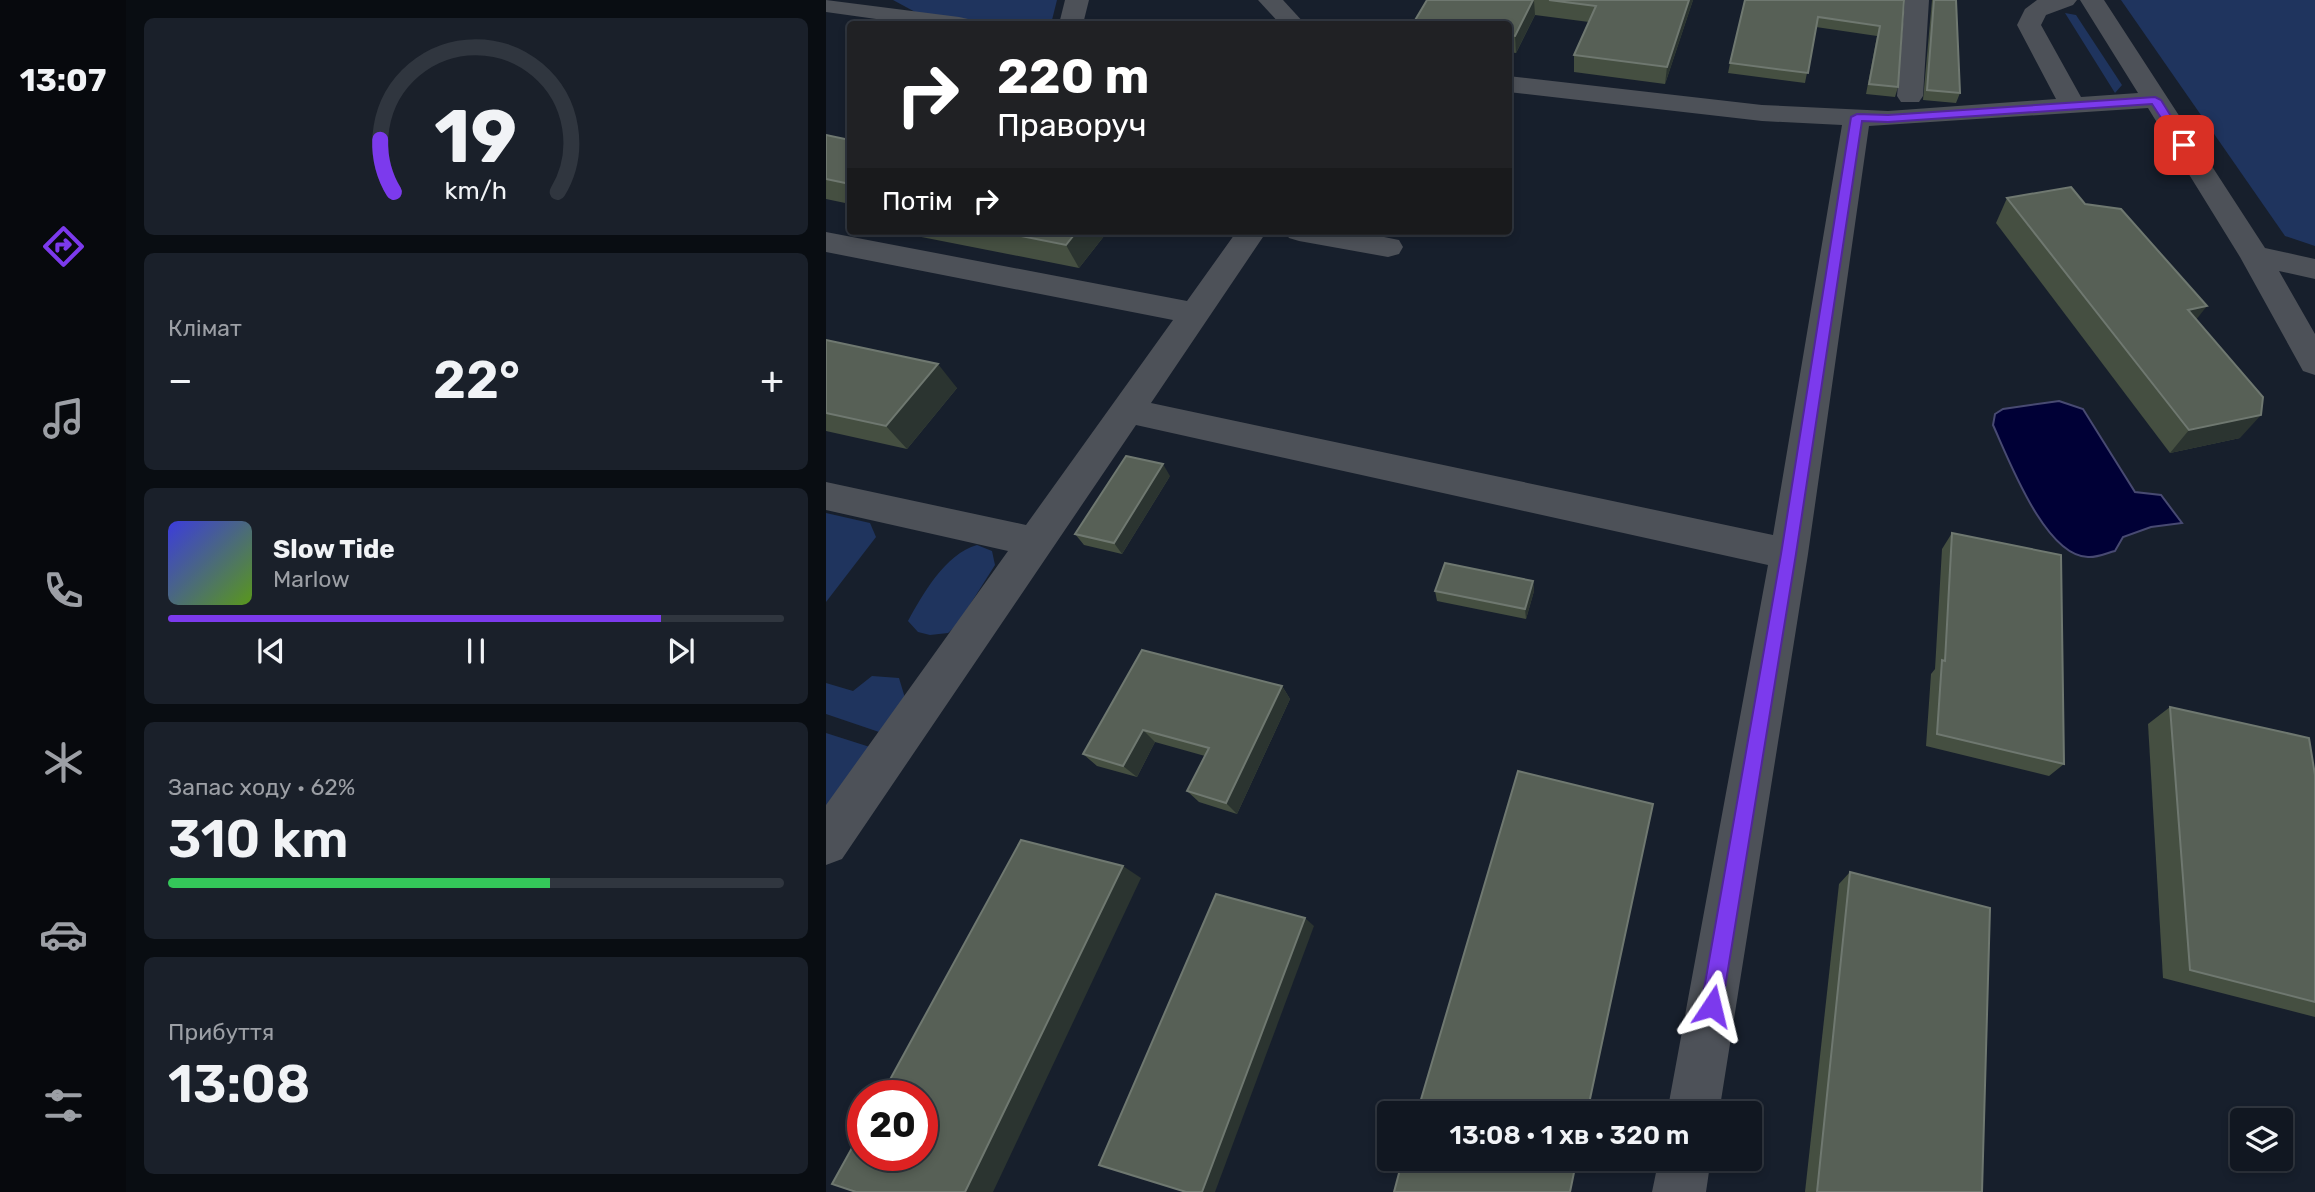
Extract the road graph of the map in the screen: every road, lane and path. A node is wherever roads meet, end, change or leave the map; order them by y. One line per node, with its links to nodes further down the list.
1 (893, 0): 8 (street)
2 (1077, 0): 10 (street)
3 (1270, 0): 11 (street)
4 (1917, 0): 13 (street)
5 (2065, 0): 15 (street)
6 (2092, 0): 14 (street)
7 (826, 5): 8 (street)
8 (930, 20): 9 (street)
9 (937, 21)
10 (1072, 21)
11 (1290, 21)
12 (1512, 84): 16 (street)
13 (1910, 96)
14 (2155, 100): 15 (street); 21 (street)
15 (2073, 106): 16 (street)
16 (1857, 117): 28 (street)
17 (1249, 235): 23 (street)
18 (1321, 235): 20 (street)
19 (826, 242): 23 (street)
20 (1388, 247)
21 (2255, 256): 22 (street); 24 (street)
22 (2315, 269)
23 (1194, 313): 25 (street)
24 (2315, 363)
25 (1126, 410): 27 (street); 28 (street)
26 (826, 496): 27 (street)
27 (1034, 542): 29 (street)
28 (1788, 554): 30 (street)
29 (826, 843)
30 (1695, 1101)
31 (1683, 1171): 32 (street)
32 (1679, 1192)

